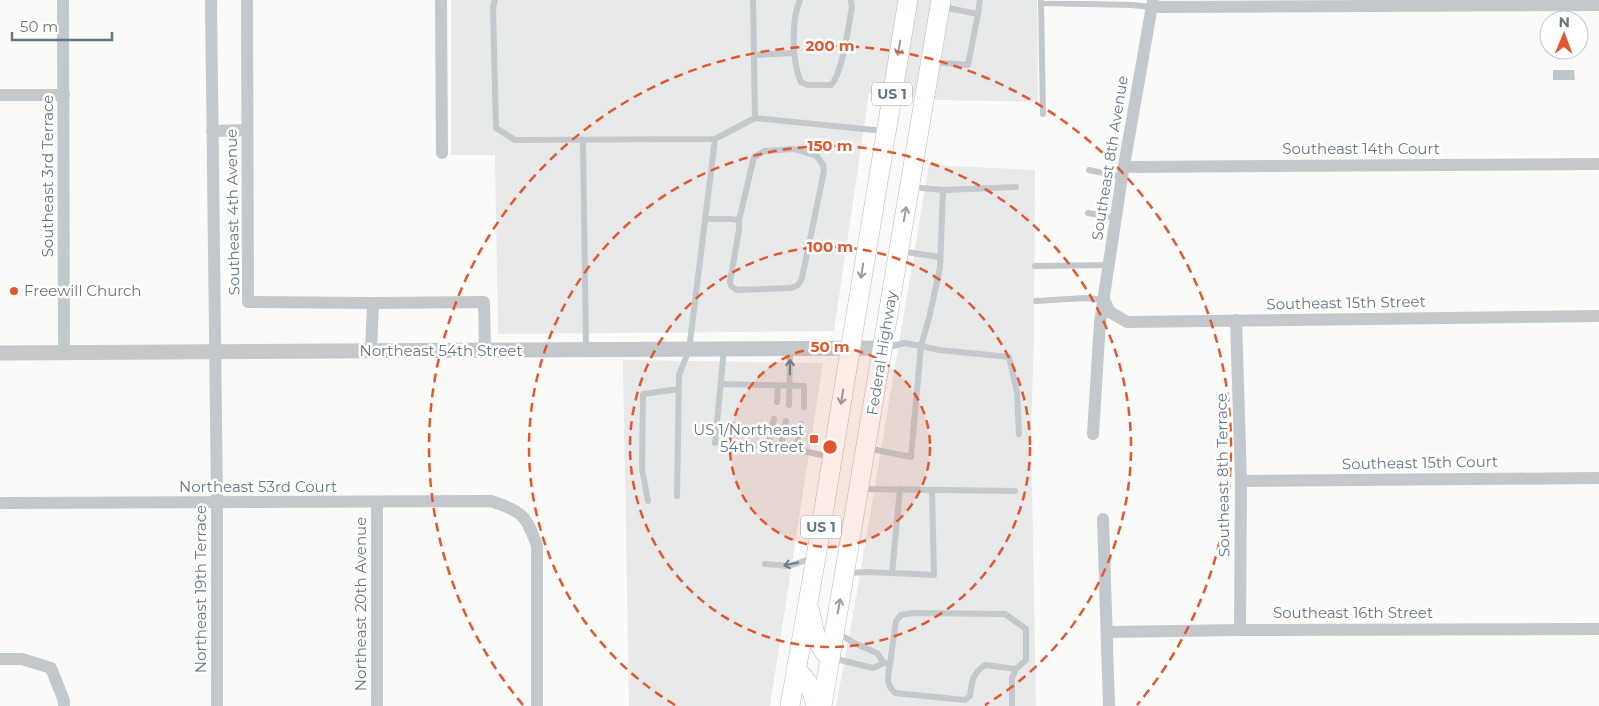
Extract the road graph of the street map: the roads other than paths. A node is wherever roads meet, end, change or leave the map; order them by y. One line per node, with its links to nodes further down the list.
1 (63, 0): 20 (street, Southeast 3rd Terrace)
2 (211, 0): 24 (street, Southeast 4th Avenue)
3 (247, 0): 23 (street, Southeast 4th Avenue)
4 (441, 0): 28 (street)
5 (495, 0): 27 (lane)
6 (753, 0): 17 (lane)
7 (800, 0): 16 (lane)
8 (851, 0): 16 (lane)
9 (908, 0): 25 (main road, US 1, one-way to 25)
10 (980, 0): 15 (lane)
11 (937, 2): 15 (lane); 18 (main road, Federal Highway / US 1)
12 (1041, 2): 13 (lane); 21 (lane)
13 (1152, 3): 14 (street); 31 (street, Southeast 8th Avenue)
14 (1599, 5)
15 (978, 14): 18 (lane)
16 (793, 53): 17 (lane)
17 (754, 55): 22 (lane)
18 (930, 62): 32 (main road, Federal Highway / US 1)
19 (0, 95): 20 (street)
20 (64, 95): 59 (street, Southeast 3rd Terrace)
21 (1043, 114)
22 (755, 118): 25 (lane); 26 (lane)
23 (247, 130): 24 (street); 45 (street, Southeast 4th Avenue)
24 (212, 131): 56 (street, Southeast 4th Avenue)
25 (885, 132): 49 (main road, US 1, one-way to 49)
26 (715, 139): 27 (lane); 37 (lane)
27 (583, 140): 52 (lane)
28 (442, 153)
29 (1599, 164): 31 (street, Southeast 14th Court)
30 (1089, 170): 31 (lane)
31 (1123, 172): 36 (street, Southeast 8th Avenue)
32 (910, 187): 34 (lane); 39 (main road, Federal Highway / US 1, one-way to 32)
33 (1016, 187): 34 (lane)
34 (943, 190): 40 (lane)
35 (1088, 213): 36 (lane)
36 (1116, 218): 41 (street, Southeast 8th Avenue)
37 (705, 219): 38 (lane); 53 (lane)
38 (739, 220): 38 (lane)
39 (899, 251): 40 (lane); 50 (main road, Federal Highway / US 1)
40 (940, 257): 48 (lane)
41 (1109, 265): 42 (lane); 43 (street, Southeast 8th Avenue)
42 (1035, 266)
43 (1104, 300): 44 (lane); 47 (street, Southeast 15th Street); 71 (street, Southeast 8th Avenue)
44 (1036, 301)
45 (373, 303): 55 (street); 57 (street)
46 (1599, 316): 47 (street, Southeast 15th Street)
47 (1236, 320): 78 (street, Southeast 8th Terrace)
48 (921, 346): 50 (lane); 70 (lane); 74 (lane)
49 (850, 348): 50 (street, Northeast 54th Street); 51 (street, Northeast 54th Street); 76 (main road, US 1, one-way to 76)
50 (882, 348): 74 (main road, Federal Highway / US 1)
51 (790, 349): 54 (street, Northeast 54th Street); 62 (lane, one-way to 51)
52 (586, 350): 53 (street, Northeast 54th Street); 55 (street, Northeast 54th Street)
53 (689, 350): 54 (street, Northeast 54th Street); 63 (lane)
54 (724, 350): 60 (lane)
55 (485, 351): 57 (street, Northeast 54th Street)
56 (215, 352): 57 (street, Northeast 54th Street); 59 (street, Northeast 54th Street); 87 (street, Northeast 19th Terrace)
57 (371, 352)
58 (0, 353): 59 (street, Northeast 54th Street)
59 (64, 353)
60 (721, 384): 61 (lane); 72 (lane)
61 (778, 386): 62 (lane); 64 (lane)
62 (789, 386): 65 (lane); 66 (lane)
63 (679, 389): 83 (lane); 84 (lane)
64 (777, 402)
65 (789, 404)
66 (804, 407)
67 (774, 419): 73 (lane)
68 (786, 421): 73 (lane)
69 (801, 424): 75 (lane)
70 (1019, 434)
71 (1093, 434)
72 (715, 443)
73 (781, 446): 75 (lane)
74 (866, 448): 79 (main road, Federal Highway / US 1)
75 (796, 450): 76 (lane)
76 (832, 458): 89 (main road, US 1)
77 (1599, 478): 78 (street, Southeast 15th Court)
78 (1241, 482): 95 (street, Southeast 8th Terrace)
79 (859, 489): 80 (lane); 91 (main road, Federal Highway / US 1)
80 (900, 489): 81 (lane); 92 (lane)
81 (932, 490): 82 (lane); 92 (lane)
82 (1016, 491)
83 (677, 496)
84 (648, 501)
85 (377, 502): 87 (street, Northeast 53rd Court); 105 (street, Northeast 20th Avenue); 106 (street, Northeast 53rd Court)
86 (0, 503): 87 (street, Northeast 53rd Court)
87 (217, 503): 104 (street, Northeast 19th Terrace)
88 (1103, 519): 97 (street)
89 (816, 557): 90 (lane, one-way to 90); 93 (main road, US 1)
90 (765, 564)
91 (845, 573): 92 (lane); 96 (main road, Federal Highway / US 1, one-way to 91)
92 (892, 573)
93 (808, 600): 98 (main road); 102 (main road, US 1)
94 (1599, 629): 95 (street, Southeast 16th Street)
95 (1240, 630): 97 (street, Southeast 16th Street)
96 (835, 631): 98 (main road, Federal Highway / US 1); 100 (lane)
97 (1107, 632): 111 (street)
98 (830, 658): 100 (lane); 109 (main road, Federal Highway / US 1)
99 (0, 659): 103 (street)
100 (887, 664): 101 (lane); 101 (lane)
101 (1016, 669): 110 (lane)
102 (796, 670): 107 (main road, US 1); 108 (main road)
103 (64, 706)
104 (217, 706)
105 (377, 706)
106 (537, 706)
107 (790, 706)
108 (816, 706)
109 (822, 706)
110 (1012, 706)
111 (1109, 706)

